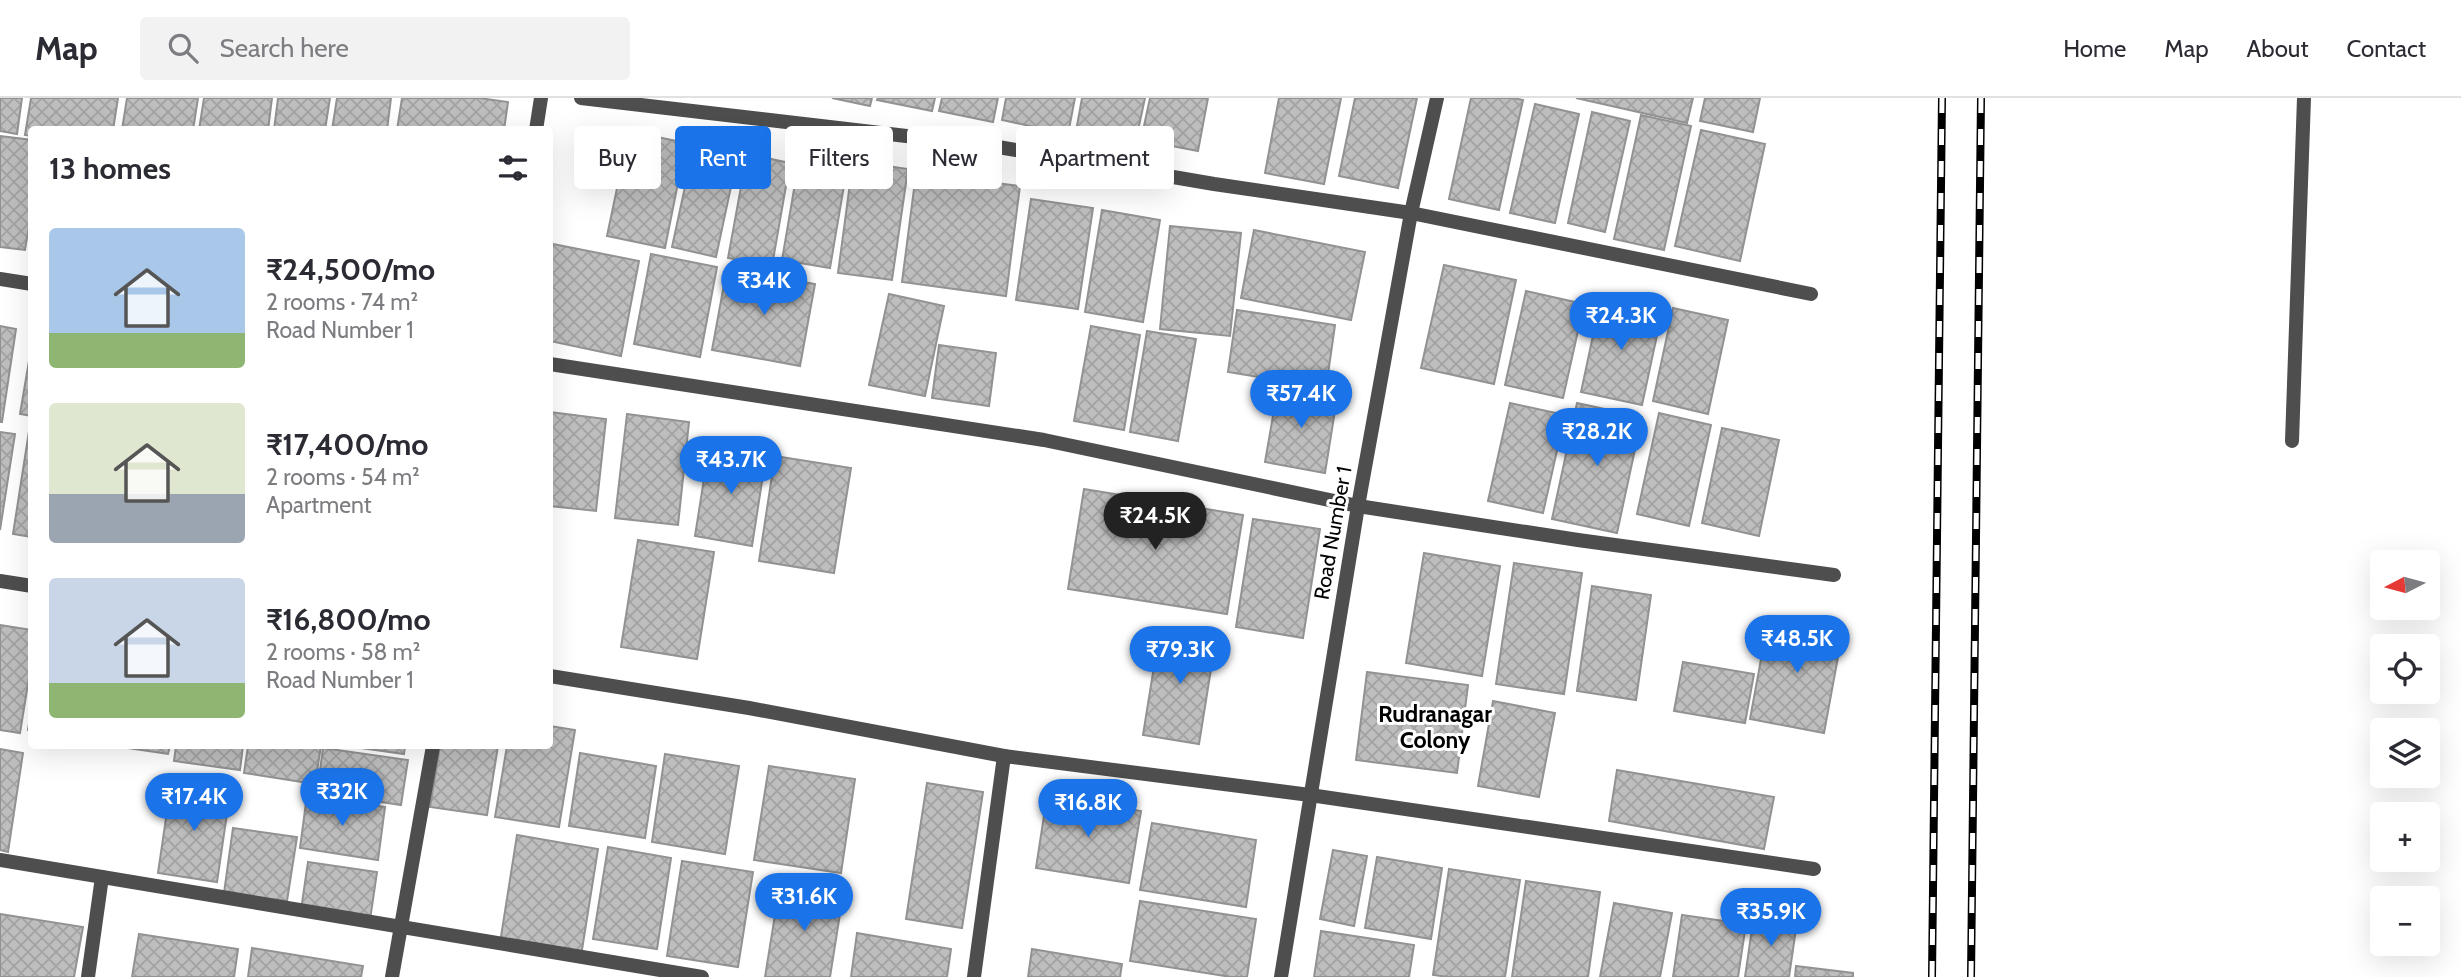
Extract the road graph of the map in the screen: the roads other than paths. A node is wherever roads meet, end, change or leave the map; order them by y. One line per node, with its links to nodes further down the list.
1 (541, 98): 5 (street)
2 (582, 98): 6 (street)
3 (1437, 98): 6 (street, Road Number 1)
4 (2304, 98): 11 (street)
5 (537, 126)
6 (1411, 213): 9 (street); 12 (street, Road Number 1)
7 (0, 279): 8 (street)
8 (28, 283)
9 (1811, 294)
10 (553, 365): 12 (street)
11 (2292, 442)
12 (1358, 506): 13 (street); 19 (street, Road Number 1)
13 (1834, 575)
14 (0, 581): 15 (street)
15 (28, 585)
16 (553, 676): 18 (street)
17 (432, 749): 23 (street)
18 (1004, 756): 19 (street); 28 (street)
19 (1310, 795): 21 (street); 29 (street, Road Number 1)
20 (0, 860): 22 (street)
21 (1814, 869)
22 (102, 877): 23 (street); 25 (street)
23 (400, 927): 24 (street); 26 (street)
24 (685, 976): 27 (street)
25 (88, 977)
26 (392, 977)
27 (702, 977)
28 (974, 977)
29 (1281, 977)

